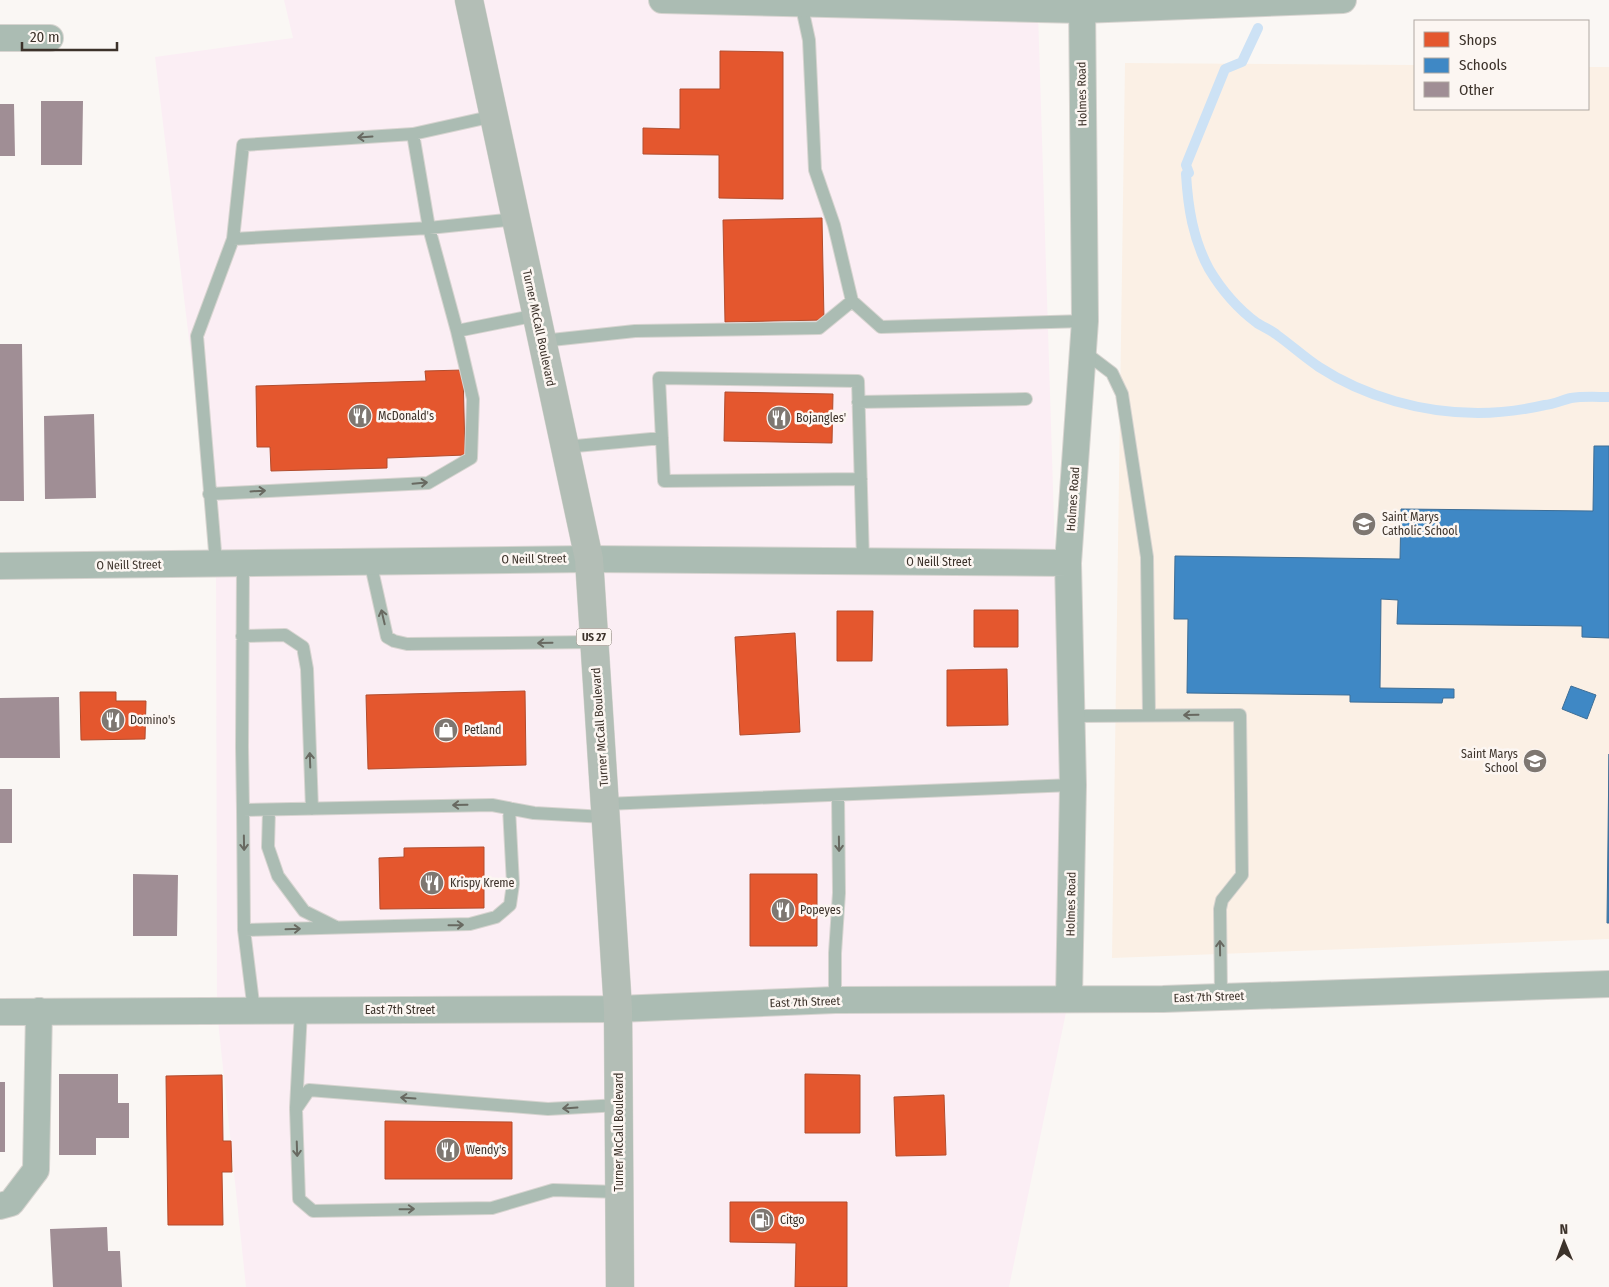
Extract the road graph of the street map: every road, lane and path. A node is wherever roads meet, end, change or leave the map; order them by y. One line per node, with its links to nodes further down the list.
1 (469, 0): 8 (main road, Turner McCall Boulevard / US 27)
2 (662, 0): 4 (street)
3 (1342, 0): 5 (street)
4 (801, 3): 5 (street); 13 (lane)
5 (1082, 5): 15 (street, Holmes Road)
6 (0, 38): 7 (street)
7 (50, 38)
8 (494, 116): 9 (lane); 10 (main road, Turner McCall Boulevard / US 27)
9 (413, 134): 11 (lane); 12 (lane, one-way to 12)
10 (516, 219): 11 (lane); 14 (main road, Turner McCall Boulevard / US 27)
11 (428, 228): 12 (lane); 16 (lane)
12 (233, 239): 24 (lane)
13 (852, 301): 15 (lane); 17 (lane)
14 (537, 315): 16 (lane); 17 (main road, Turner McCall Boulevard / US 27)
15 (1085, 321): 18 (street, Holmes Road)
16 (458, 331): 24 (lane, one-way to 16)
17 (542, 341): 22 (main road, Turner McCall Boulevard / US 27)
18 (1083, 351): 29 (street, Holmes Road); 35 (lane)
19 (1026, 399): 20 (lane)
20 (858, 402): 21 (lane); 23 (lane)
21 (662, 438): 22 (lane); 23 (lane)
22 (565, 447): 25 (main road, Turner McCall Boulevard / US 27)
23 (860, 479): 27 (lane)
24 (209, 494): 30 (lane)
25 (589, 558): 26 (street, O Neill Street); 27 (street, O Neill Street); 33 (main road, Turner McCall Boulevard / US 27)
26 (370, 561): 28 (street, O Neill Street); 33 (lane, one-way to 26)
27 (863, 561): 29 (street, O Neill Street)
28 (243, 563): 30 (street, O Neill Street); 32 (lane)
29 (1068, 563): 34 (street, Holmes Road)
30 (216, 564): 31 (street, O Neill Street)
31 (0, 566)
32 (242, 636): 39 (lane, one-way to 32); 40 (lane)
33 (594, 642): 42 (main road, Turner McCall Boulevard / US 27)
34 (1072, 716): 35 (lane); 36 (street, Holmes Road)
35 (1149, 716): 46 (lane, one-way to 35)
36 (1073, 785): 37 (lane); 47 (street, Holmes Road)
37 (838, 795): 42 (lane); 48 (lane, one-way to 48)
38 (509, 808): 39 (lane, one-way to 39); 42 (lane); 43 (lane, one-way to 38)
39 (312, 809): 41 (lane)
40 (243, 810): 41 (lane); 44 (lane, one-way to 44)
41 (269, 810): 43 (lane)
42 (605, 810): 49 (main road, Turner McCall Boulevard / US 27)
43 (338, 927): 44 (lane, one-way to 43)
44 (244, 930): 51 (lane)
45 (1609, 984): 46 (street, East 7th Street)
46 (1221, 997): 47 (street, East 7th Street)
47 (1069, 998): 48 (street, East 7th Street)
48 (835, 1000): 49 (street, East 7th Street)
49 (618, 1009): 50 (street, East 7th Street); 54 (main road, Turner McCall Boulevard / US 27)
50 (301, 1010): 51 (street, East 7th Street); 55 (lane)
51 (254, 1011): 53 (street, East 7th Street)
52 (0, 1012): 53 (street, East 7th Street)
53 (39, 1012): 57 (street)
54 (619, 1104): 55 (lane, one-way to 55); 56 (main road, Turner McCall Boulevard / US 27)
55 (296, 1109): 56 (lane, one-way to 56)
56 (619, 1192): 58 (main road, Turner McCall Boulevard / US 27)
57 (0, 1206)
58 (620, 1287)

